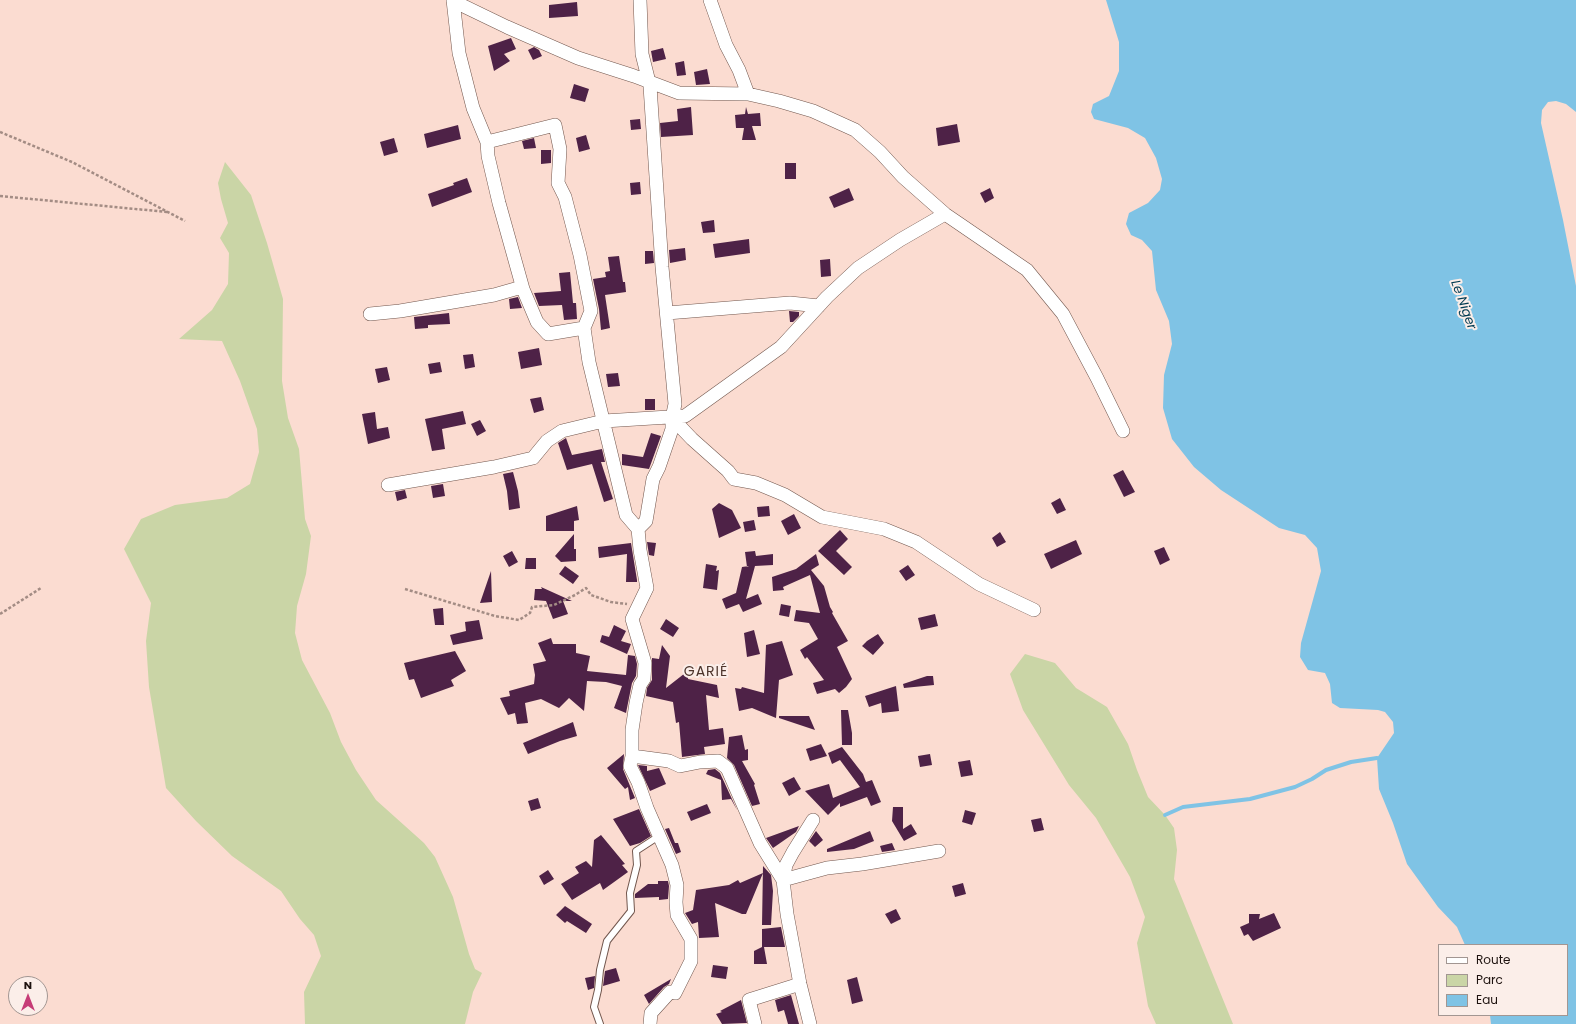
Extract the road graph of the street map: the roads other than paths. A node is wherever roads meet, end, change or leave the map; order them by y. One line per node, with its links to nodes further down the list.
1 (640, 0): 4 (street)
2 (710, 0): 5 (street)
3 (453, 1): 4 (street); 6 (street)
4 (649, 82): 5 (street); 10 (street)
5 (748, 94): 7 (street)
6 (487, 142): 8 (street); 12 (street)
7 (945, 214): 9 (street); 15 (street)
8 (522, 287): 11 (street); 12 (street)
9 (819, 306): 10 (street); 13 (street)
10 (667, 313): 13 (street)
11 (370, 314)
12 (584, 328): 14 (street)
13 (672, 418): 14 (street); 17 (street); 18 (street)
14 (604, 421): 16 (street); 17 (street)
15 (1123, 431)
16 (388, 485)
17 (638, 529): 19 (street)
18 (1034, 610)
19 (632, 756): 21 (street); 23 (street)
20 (813, 820): 23 (street)
21 (659, 836): 25 (lane); 26 (street)
22 (939, 851): 23 (street)
23 (783, 880): 24 (street)
24 (800, 984): 27 (street); 28 (street)
25 (600, 1024)
26 (650, 1024)
27 (755, 1024)
28 (810, 1024)

